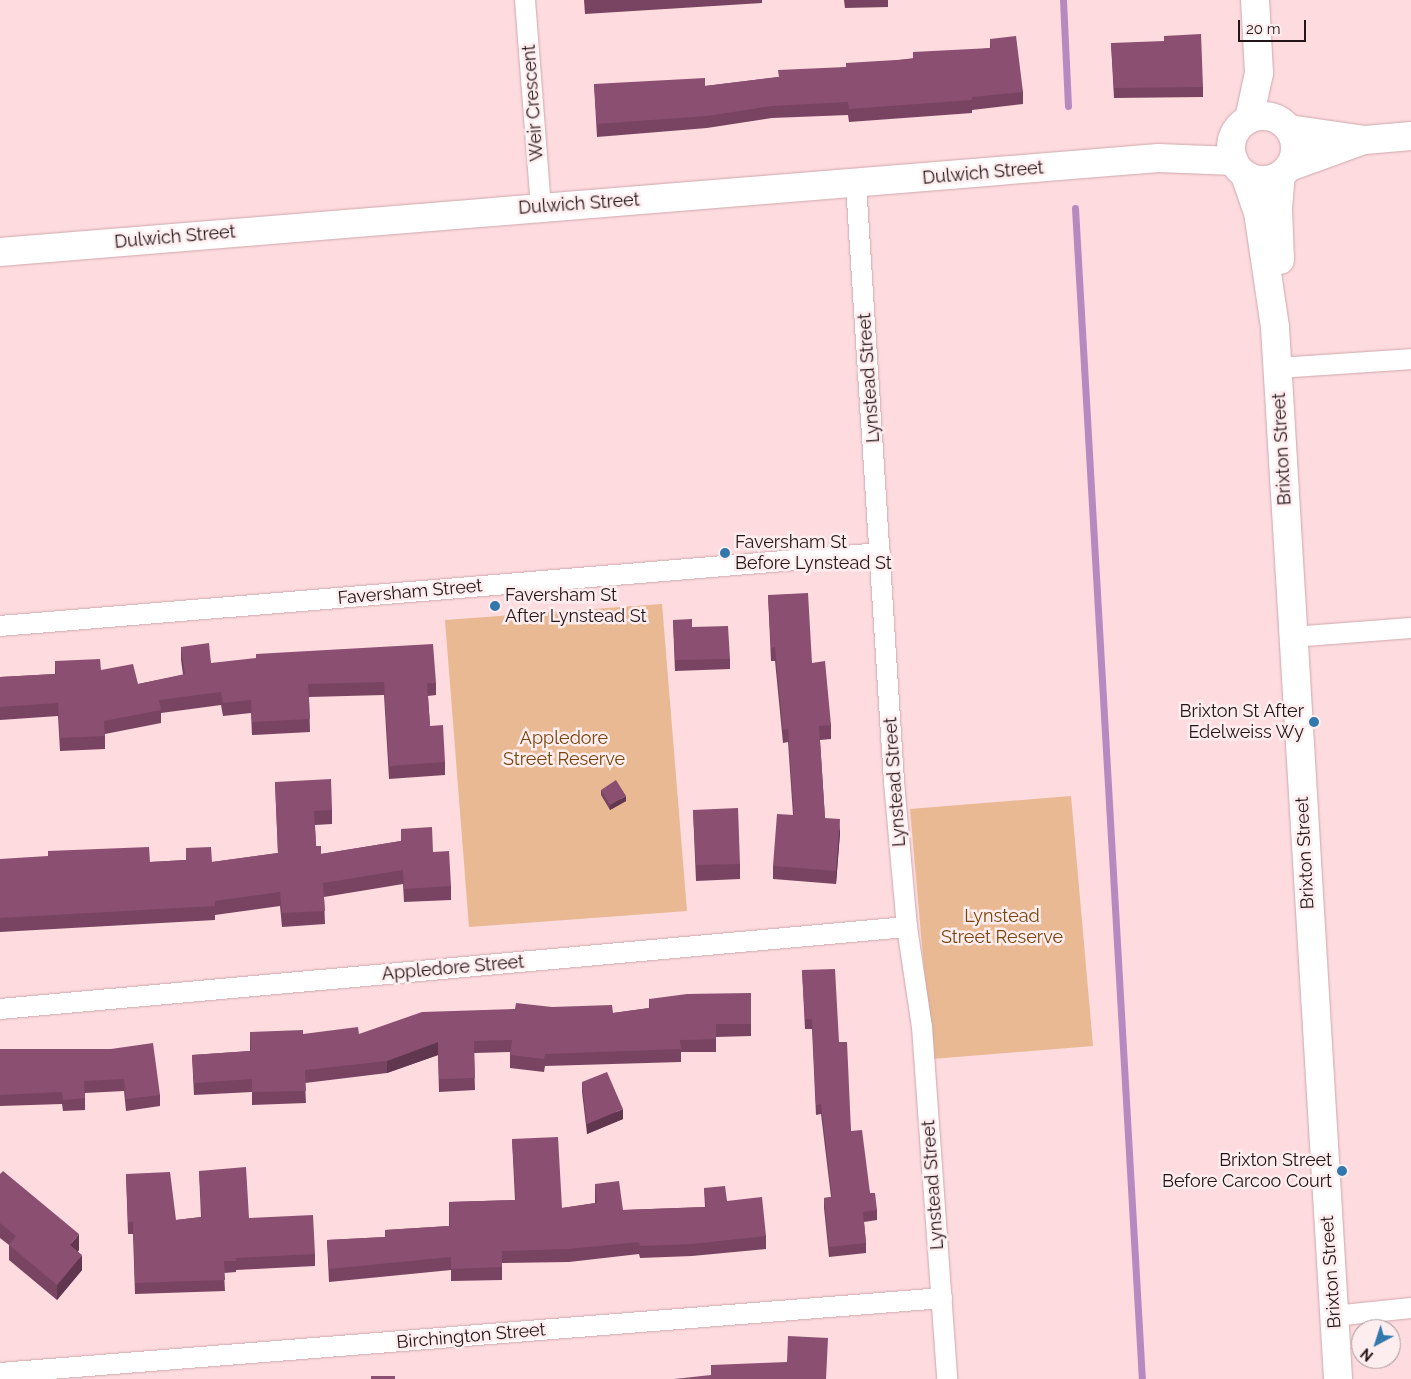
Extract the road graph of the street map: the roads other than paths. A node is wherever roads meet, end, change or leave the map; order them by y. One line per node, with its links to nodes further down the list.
1 (525, 0): 12 (street, Weir Crescent)
2 (1255, 0): 3 (main road)
3 (1259, 73): 4 (main road); 5 (main road)
4 (1285, 125): 5 (main road); 7 (main road); 10 (main road)
5 (1242, 126): 8 (main road, Dulwich Street); 9 (main road)
6 (1411, 136): 7 (main road)
7 (1365, 140): 10 (main road)
8 (1158, 158): 9 (main road, Dulwich Street); 11 (main road, Dulwich Street)
9 (1239, 168): 10 (main road); 14 (main road, Brixton Street)
10 (1285, 171): 14 (main road, Brixton Street)
11 (856, 184): 12 (main road, Dulwich Street); 17 (street, Lynstead Street)
12 (541, 207): 13 (main road, Dulwich Street)
13 (0, 252)
14 (1275, 327): 16 (main road, Brixton Street)
15 (1411, 359): 16 (street)
16 (1278, 368): 20 (main road, Brixton Street)
17 (880, 554): 18 (street, Faversham Street); 21 (street, Lynstead Street)
18 (0, 626)
19 (1411, 628): 20 (street)
20 (1292, 637): 25 (main road, Brixton Street)
21 (906, 927): 22 (street, Appledore Street); 23 (street, Lynstead Street)
22 (0, 1009)
23 (942, 1298): 26 (street, Birchington Street); 27 (street, Lynstead Street)
24 (1411, 1308): 25 (street)
25 (1334, 1316): 28 (main road, Brixton Street)
26 (0, 1374)
27 (947, 1379)
28 (1338, 1379)

